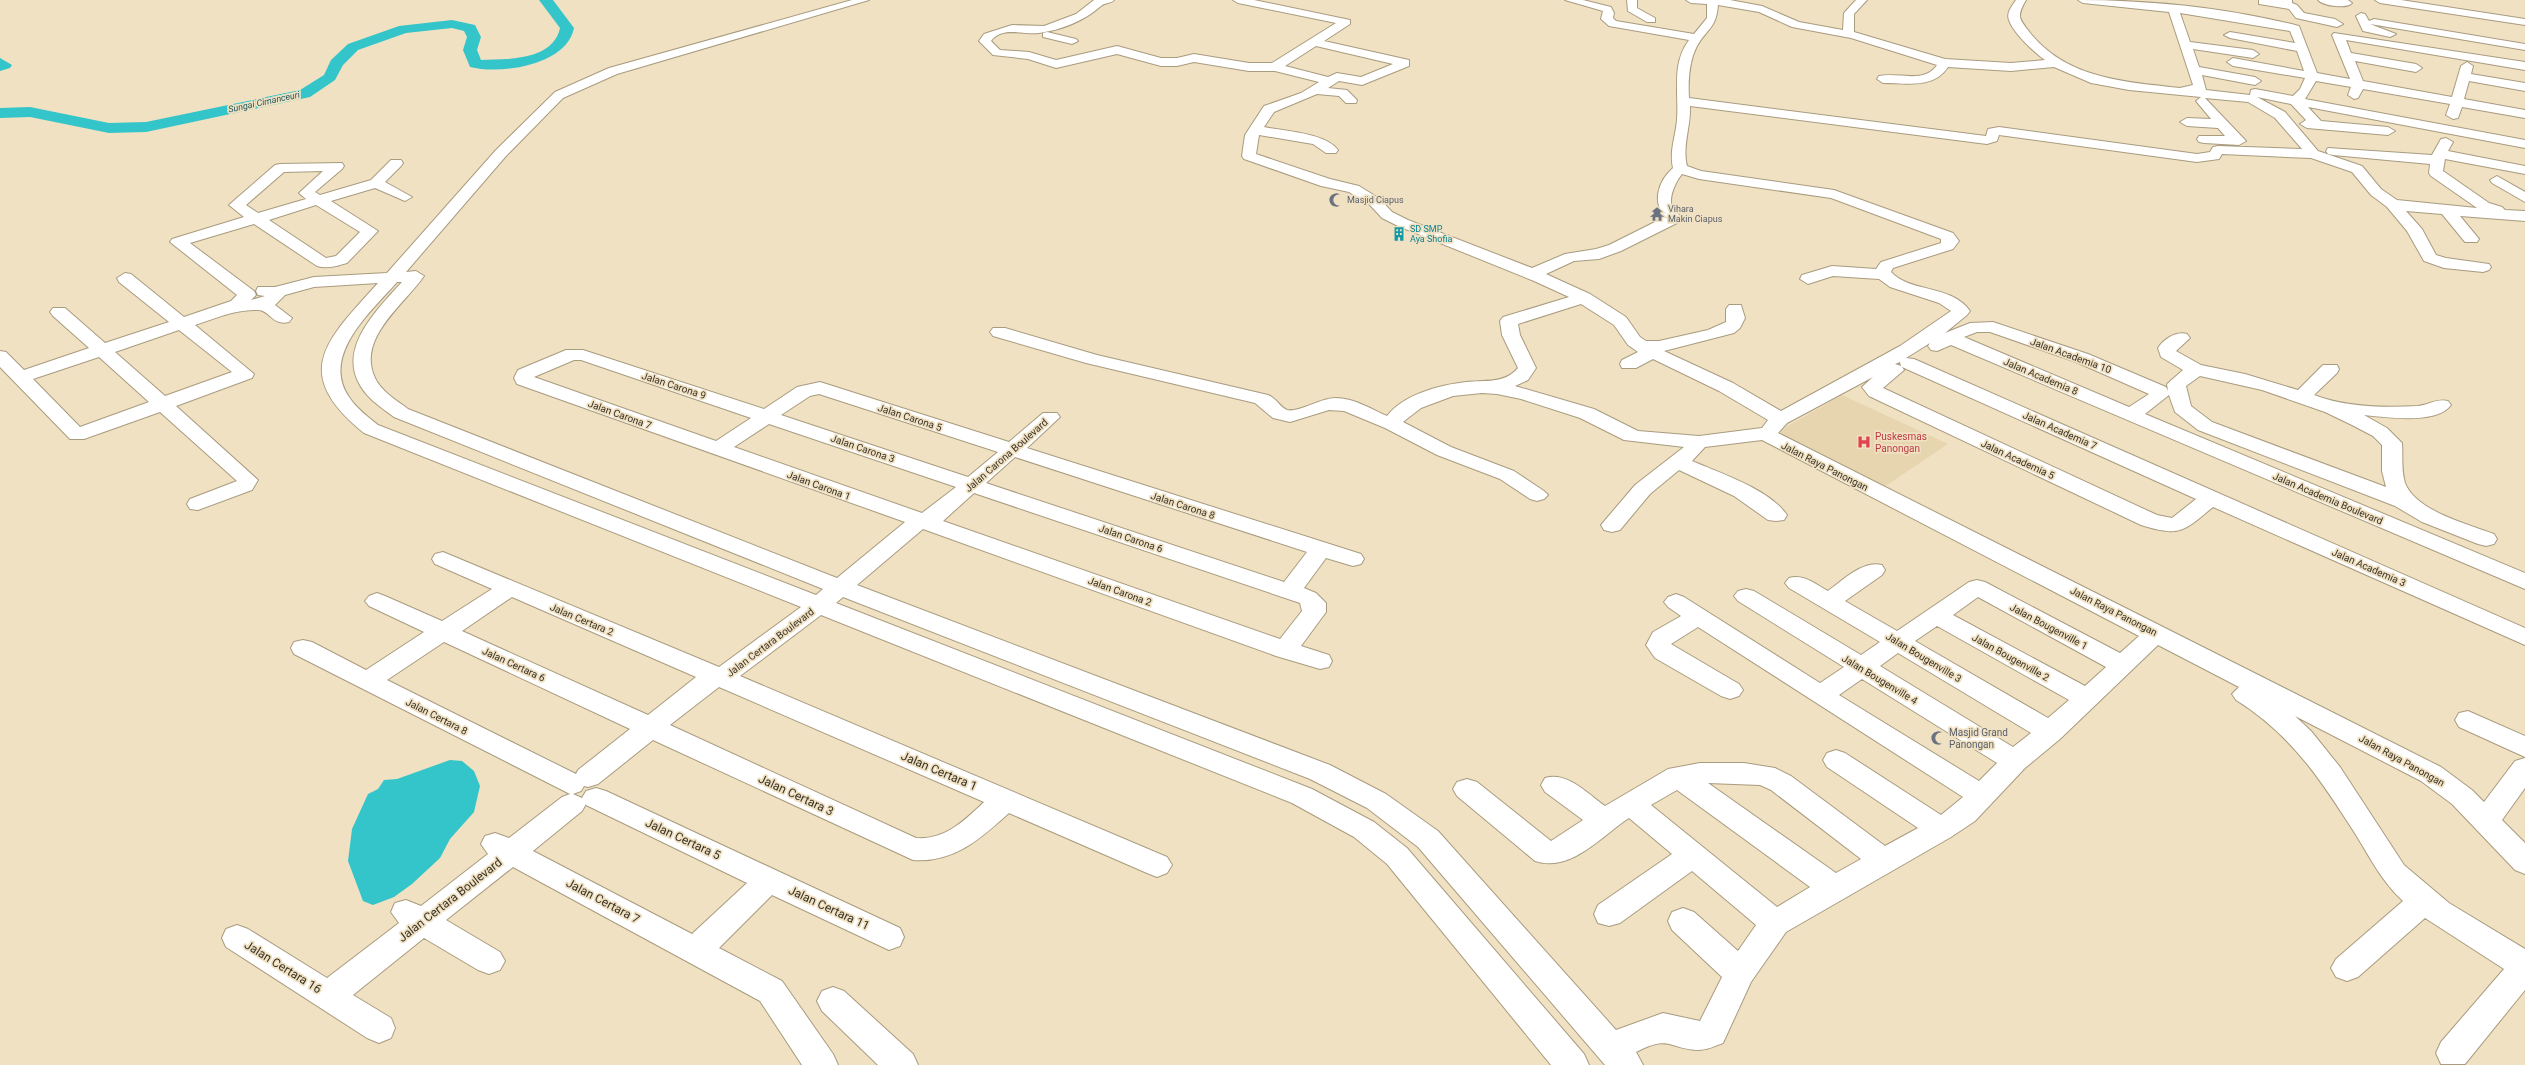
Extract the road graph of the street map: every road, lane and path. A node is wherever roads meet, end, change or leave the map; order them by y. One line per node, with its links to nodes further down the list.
1 (864, 0): 108 (street)
2 (1109, 0): 31 (street)
3 (1238, 0): 37 (street)
4 (1632, 0): 25 (street)
5 (1691, 0): 9 (street)
6 (1862, 0): 33 (street)
7 (2020, 0): 50 (street)
8 (2323, 0): 14 (street)
9 (1717, 1): 28 (street); 38 (street)
10 (2082, 1): 11 (street)
11 (2131, 2): 17 (street)
12 (2263, 2): 13 (street)
13 (2287, 3): 46 (street)
14 (2347, 3)
15 (1566, 4): 38 (street)
16 (2377, 4): 18 (street); 20 (street)
17 (2172, 6): 22 (street); 40 (street)
18 (2437, 7): 20 (street); 24 (street); 30 (street)
19 (2233, 8): 22 (street)
20 (2394, 12): 27 (street)
21 (2525, 12): 24 (street)
22 (2213, 14): 35 (street)
23 (1812, 16): 28 (street)
24 (2486, 16): 26 (street); 45 (street)
25 (1652, 20)
26 (2525, 22)
27 (2387, 24): 30 (street); 45 (street)
28 (1825, 30): 33 (street)
29 (2309, 31): 35 (street)
30 (2429, 31): 45 (street)
31 (1043, 32): 36 (street); 42 (street); 54 (street)
32 (2324, 33): 46 (street)
33 (1848, 34): 43 (street)
34 (2525, 37): 45 (street)
35 (2298, 38): 44 (street); 56 (street)
36 (1072, 41)
37 (1313, 42): 54 (street); 60 (street)
38 (1694, 42): 39 (street); 65 (street)
39 (1652, 43)
40 (2186, 45): 44 (street); 57 (street)
41 (2525, 46): 45 (street)
42 (1039, 51)
43 (1907, 52): 48 (street); 49 (street)
44 (2229, 52): 56 (street); 56 (street); 58 (street)
45 (2473, 53): 46 (street); 47 (street); 52 (street); 61 (street); 68 (street)
46 (2346, 54): 55 (street); 56 (street); 62 (street); 68 (street); 69 (street)
47 (2525, 56)
48 (1899, 62)
49 (1944, 63): 50 (street); 59 (street)
50 (2056, 63): 86 (street)
51 (2085, 65): 57 (street)
52 (2492, 65): 53 (street); 61 (street)
53 (2525, 66)
54 (1275, 67): 60 (street)
55 (2414, 71)
56 (2308, 75): 58 (street); 67 (street)
57 (2197, 76): 58 (street); 67 (street)
58 (2240, 76)
59 (1883, 79)
60 (1322, 85): 63 (street); 76 (street)
61 (2522, 90): 68 (street)
62 (2404, 92): 68 (street); 71 (street)
63 (1351, 100)
64 (2185, 100): 66 (street)
65 (1684, 101): 86 (street); 90 (street)
66 (2202, 101): 72 (street); 74 (street)
67 (2296, 101): 69 (street); 77 (street)
68 (2457, 102): 70 (street); 75 (street); 85 (street)
69 (2348, 110): 71 (street)
70 (2525, 114)
71 (2395, 119): 77 (street)
72 (2262, 120)
73 (2187, 122): 74 (street)
74 (2220, 124): 82 (street)
75 (2525, 126)
76 (1256, 130): 87 (street); 106 (street)
77 (2421, 130): 85 (street)
78 (2525, 132): 79 (street)
79 (2508, 134)
80 (2204, 139): 82 (street)
81 (2337, 140): 86 (street)
82 (2236, 141): 86 (street)
83 (2473, 141): 84 (street); 85 (street); 88 (street)
84 (2525, 144)
85 (2443, 146): 86 (street); 91 (street); 98 (street)
86 (2307, 147): 97 (street)
87 (1331, 150)
88 (2525, 157)
89 (396, 163): 92 (street)
90 (1680, 169): 106 (street); 107 (street)
91 (2525, 170)
92 (376, 183): 94 (street); 96 (street)
93 (2525, 185): 95 (street)
94 (405, 197)
95 (2525, 198)
96 (318, 200): 101 (street); 101 (street); 101 (street)
97 (2392, 204): 99 (street); 105 (street)
98 (2525, 205)
99 (2446, 210): 100 (street); 104 (street)
100 (2525, 216)
101 (256, 219): 103 (street)
102 (172, 225): 103 (street)
103 (190, 239): 111 (street)
104 (2471, 239)
105 (2483, 267)
106 (1532, 274): 112 (street)
107 (1882, 274): 110 (street); 114 (street)
108 (392, 277): 111 (street); 160 (street); 167 (street)
109 (125, 278): 117 (street)
110 (1808, 278)
111 (258, 297): 116 (street); 117 (street)
112 (1584, 298): 121 (street); 130 (street)
113 (1735, 309): 121 (street)
114 (1961, 311): 131 (street); 140 (street)
115 (59, 312): 122 (street)
116 (283, 318)
117 (182, 324): 122 (street); 133 (street)
118 (999, 332): 139 (street)
119 (1950, 338): 124 (street); 131 (street, Jalan Academia 10); 136 (street, Jalan Academia 8)
120 (2181, 338): 127 (street)
121 (1646, 349): 125 (street); 140 (street, Jalan Raya Panongan)
122 (102, 350): 128 (street); 133 (street)
123 (0, 356): 128 (street)
124 (1908, 362): 147 (street, Jalan Academia 7); 147 (street, Jalan Academia 5)
125 (1629, 364)
126 (2330, 369): 132 (street)
127 (2196, 370): 131 (street); 132 (street)
128 (21, 377): 133 (street)
129 (523, 378): 137 (street, Jalan Carona 9); 143 (street, Jalan Carona 7)
130 (1497, 387): 139 (street); 141 (street)
131 (2168, 387): 136 (street); 148 (street)
132 (2300, 398): 135 (street)
133 (162, 404): 149 (street)
134 (2441, 405): 135 (street)
135 (2328, 408): 148 (street)
136 (2131, 414): 158 (street, Jalan Academia Boulevard)
137 (768, 416): 142 (street, Jalan Carona 5); 143 (street); 145 (street, Jalan Carona 3)
138 (1058, 419): 142 (street, Jalan Carona Boulevard)
139 (1392, 424): 146 (street)
140 (1774, 426): 141 (street); 172 (street, Jalan Raya Panongan)
141 (1699, 442): 144 (street)
142 (1006, 448): 145 (street, Jalan Carona Boulevard); 154 (street, Jalan Carona 8)
143 (718, 449): 151 (street, Jalan Carona 1)
144 (1678, 462): 150 (street); 152 (street)
145 (965, 483): 151 (street, Jalan Carona Boulevard); 162 (street, Jalan Carona 6)
146 (1537, 495)
147 (2212, 497): 171 (street, Jalan Academia 3)
148 (2403, 501): 153 (street)
149 (198, 504)
150 (1776, 515)
151 (919, 521): 160 (street, Jalan Carona Boulevard); 175 (street, Jalan Carona 2)
152 (1612, 525)
153 (2486, 539)
154 (1321, 549): 156 (street, Jalan Carona 8); 162 (street)
155 (443, 559): 161 (street, Jalan Certara 2)
156 (1352, 559)
157 (1874, 570): 165 (street)
158 (2525, 582)
159 (1797, 583): 165 (street, Jalan Bougenville 3)
160 (839, 587): 167 (street, Jalan Certara Boulevard); 224 (street)
161 (510, 588): 170 (street); 179 (street, Jalan Certara 2)
162 (1289, 592): 175 (street, Jalan Carona 6)
163 (1746, 596): 178 (street, Jalan Bougenville 4)
164 (377, 601): 170 (street, Jalan Certara 6)
165 (1829, 601): 173 (street, Jalan Bougenville 3)
166 (1676, 602): 169 (street)
167 (818, 606): 179 (street, Jalan Certara Boulevard); 227 (street)
168 (1936, 616): 173 (street); 177 (street, Jalan Bougenville 1); 183 (street, Jalan Bougenville 2)
169 (1698, 617): 181 (street); 182 (street)
170 (443, 630): 180 (street); 185 (street, Jalan Certara 6)
171 (2525, 637)
172 (2152, 638): 177 (street); 199 (street, Jalan Raya Panongan); 208 (street)
173 (1897, 641): 178 (street); 186 (street, Jalan Bougenville 3)
174 (303, 648): 180 (street, Jalan Certara 8)
175 (1285, 650): 176 (street, Jalan Carona 2)
176 (1320, 661)
177 (2122, 665): 183 (street)
178 (1861, 668): 182 (street); 189 (street, Jalan Bougenville 4)
179 (721, 678): 185 (street, Jalan Certara Boulevard); 196 (street, Jalan Certara 1)
180 (367, 681): 193 (street, Jalan Certara 8)
181 (1730, 690)
182 (1821, 695): 195 (street)
183 (2086, 698): 186 (street)
184 (2468, 720): 187 (street)
185 (657, 731): 193 (street, Jalan Certara Boulevard); 196 (street, Jalan Certara 3)
186 (2050, 732): 189 (street)
187 (2525, 747)
188 (1836, 760): 200 (street)
189 (2015, 761): 195 (street)
190 (2525, 768): 199 (street)
191 (1678, 776): 197 (street); 203 (street); 207 (street)
192 (1555, 785): 198 (street)
193 (586, 789): 201 (street, Jalan Certara Boulevard); 206 (street, Jalan Certara 5)
194 (1467, 790): 198 (street)
195 (1982, 796): 200 (street)
196 (1005, 800): 205 (street, Jalan Certara 1)
197 (1632, 804): 198 (street); 202 (street)
198 (1604, 820)
199 (2486, 821): 204 (street, Jalan Raya Panongan)
200 (1941, 829): 203 (street)
201 (502, 849): 210 (street, Jalan Certara Boulevard); 215 (street, Jalan Certara 7)
202 (1692, 855): 209 (street); 212 (street)
203 (1884, 861): 207 (street)
204 (2525, 862)
205 (1157, 865)
206 (769, 880): 213 (street, Jalan Certara 11); 215 (street)
207 (1835, 889): 212 (street)
208 (2424, 901): 217 (street); 218 (street)
209 (1609, 914)
210 (414, 917): 216 (street); 220 (street, Jalan Certara Boulevard)
211 (1683, 920): 219 (street)
212 (1775, 923): 219 (street)
213 (889, 937)
214 (237, 938): 220 (street, Jalan Certara 16)
215 (696, 950): 225 (street, Jalan Certara 7)
216 (488, 961)
217 (2525, 966): 223 (street)
218 (2347, 968)
219 (1740, 973): 224 (street)
220 (328, 996): 222 (street, Jalan Certara 16)
221 (833, 1001): 226 (street)
222 (379, 1028)
223 (2453, 1053)
224 (1618, 1057)
225 (821, 1065)
226 (901, 1065)
227 (1572, 1065)

